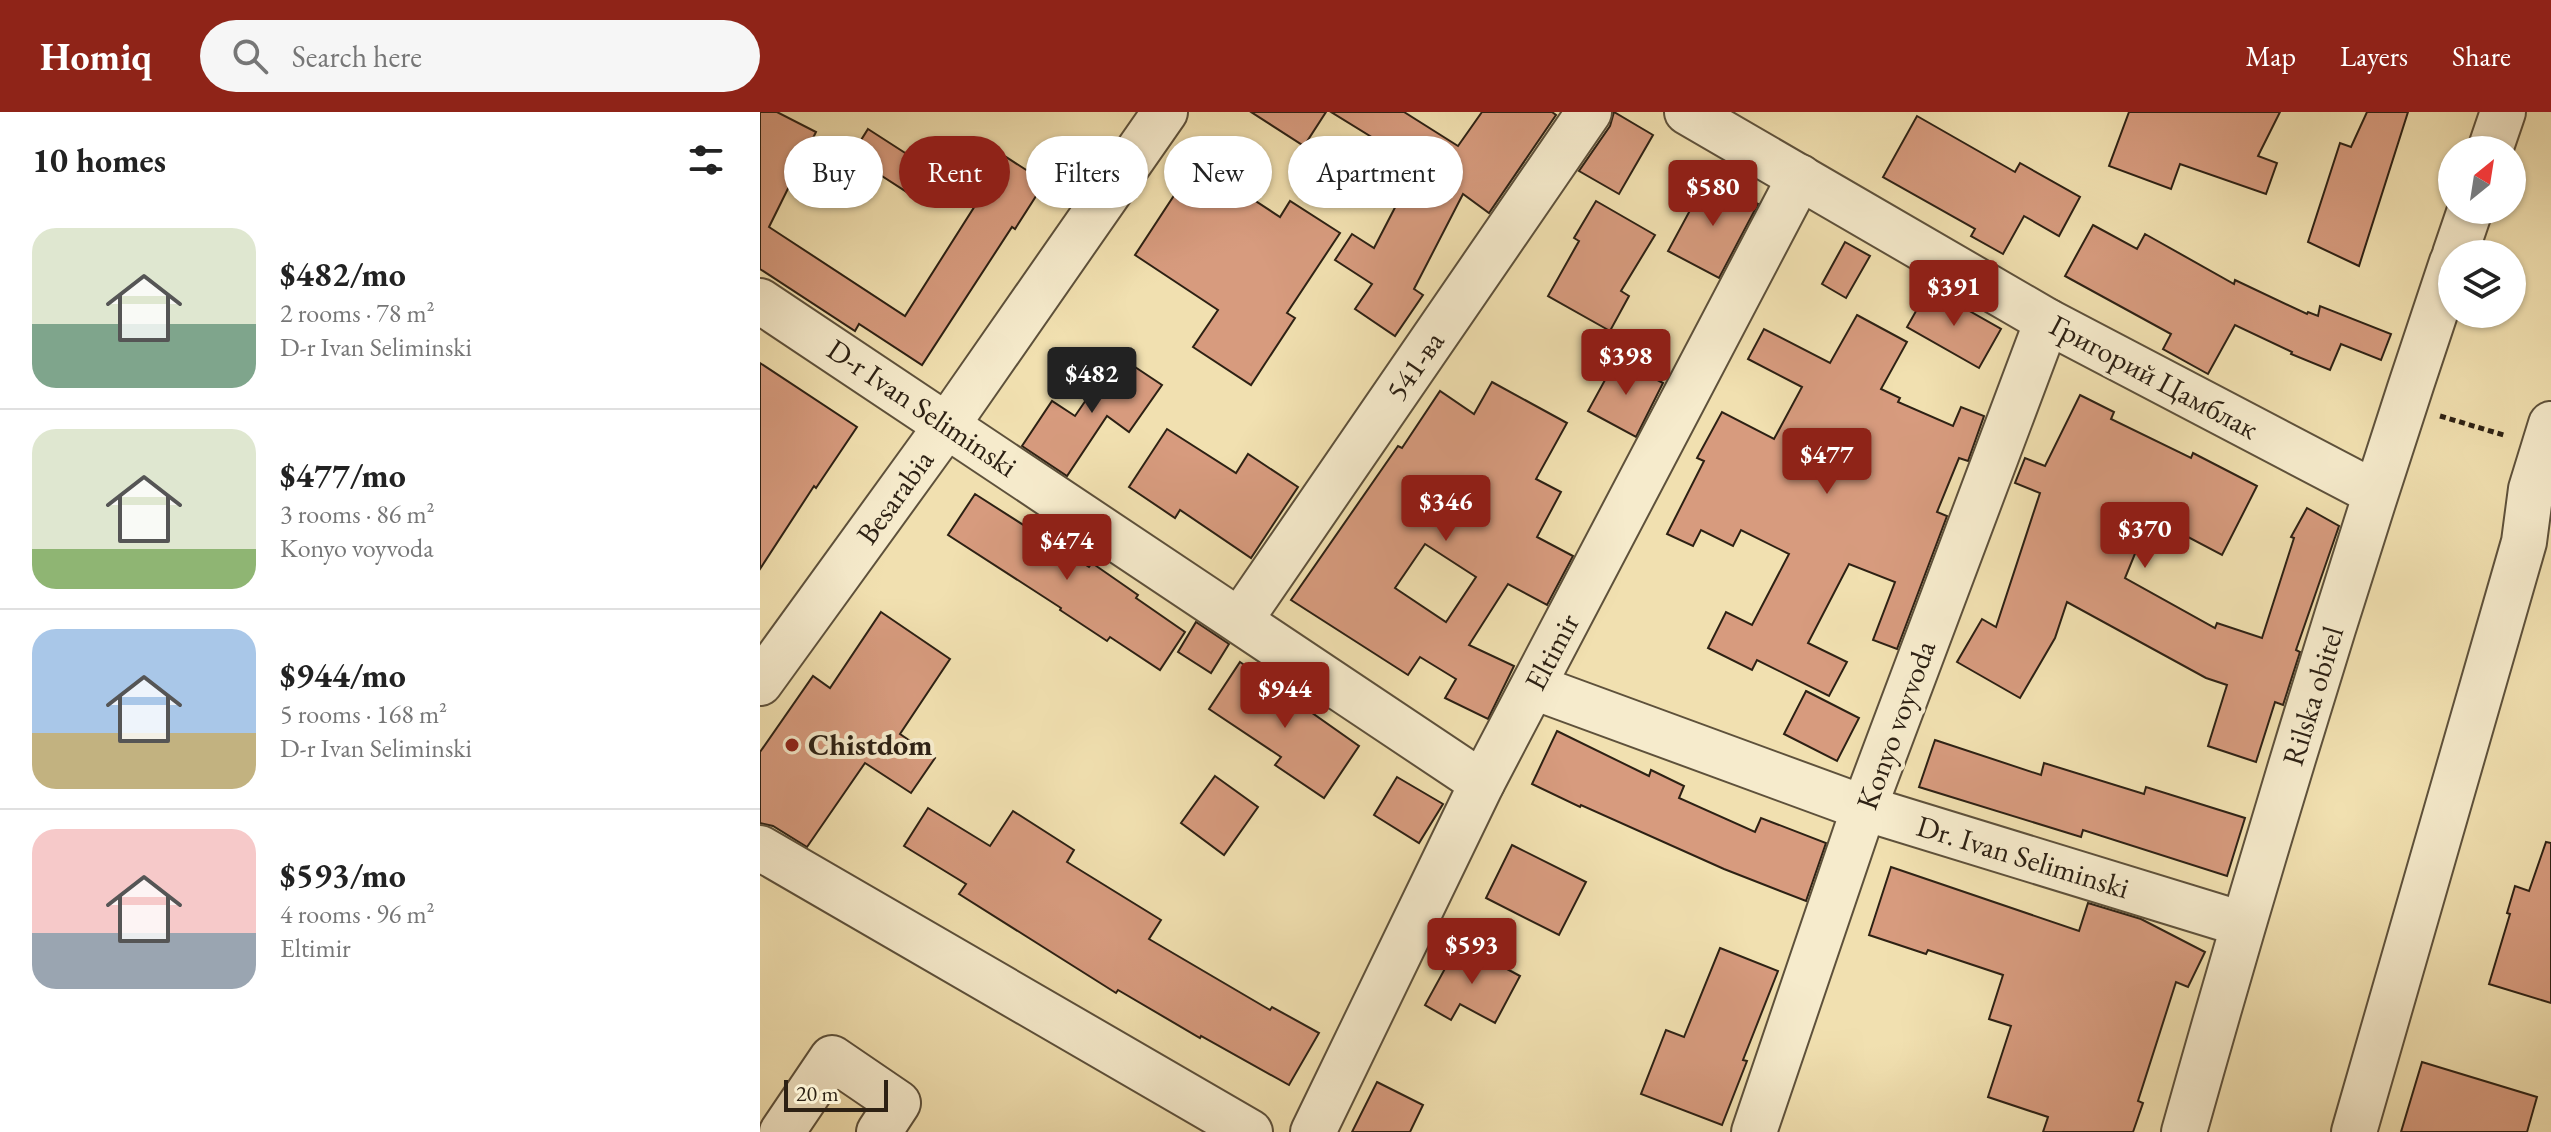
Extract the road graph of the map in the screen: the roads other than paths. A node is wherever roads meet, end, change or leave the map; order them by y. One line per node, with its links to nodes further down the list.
1 (1165, 112): 11 (street, Besarabia)
2 (1589, 112): 14 (street, 541-ва)
3 (1687, 112): 6 (street, Григорий Цамблак)
4 (2503, 112): 5 (street)
5 (2495, 136)
6 (1800, 177): 9 (street, Григорий Цамблак); 16 (street, Eltimir)
7 (760, 301): 11 (street, D-r Ivan Seliminski)
8 (2438, 304): 12 (street, Rilska obitel)
9 (2047, 321): 12 (street, Григорий Цамблак); 18 (street, Konyo voyvoda)
10 (2551, 424): 13 (street)
11 (947, 425): 14 (street, D-r Ivan Seliminski); 15 (street, Besarabia)
12 (2375, 493): 20 (street, Rilska obitel)
13 (2538, 546): 27 (street)
14 (1240, 620): 17 (street, D-r Ivan Seliminski)
15 (760, 683)
16 (1534, 687): 17 (street, Eltimir); 18 (street, Dr. Ivan Seliminski)
17 (1482, 783): 24 (street, Eltimir)
18 (1864, 808): 20 (street, Dr. Ivan Seliminski); 25 (street, Konyo voyvoda)
19 (760, 848): 23 (street)
20 (2242, 924): 26 (street, Rilska obitel)
21 (782, 1132): 22 (street)
22 (879, 1132)
23 (1250, 1132)
24 (1313, 1132)
25 (1754, 1132)
26 (2184, 1132)
27 (2354, 1132)

